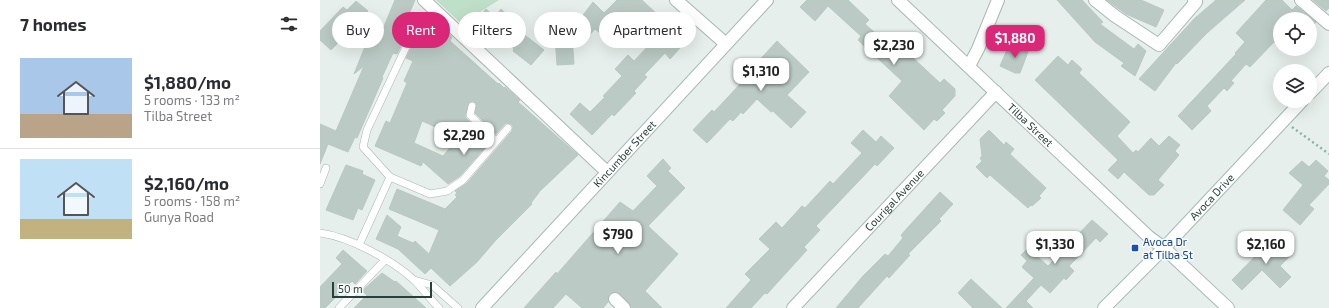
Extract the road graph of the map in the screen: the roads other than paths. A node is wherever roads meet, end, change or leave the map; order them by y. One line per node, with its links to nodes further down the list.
1 (424, 0): 21 (street)
2 (676, 0): 10 (street)
3 (767, 0): 10 (street, Kincumber Street)
4 (898, 0): 12 (street, Tilba Street)
5 (998, 0): 12 (street)
6 (1096, 0): 7 (street)
7 (1194, 0)
8 (1301, 0): 9 (street)
9 (1329, 24)
10 (726, 44): 21 (street, Kincumber Street)
11 (406, 48): 22 (lane)
12 (969, 66): 15 (street, Tilba Street)
13 (1329, 73): 14 (street)
14 (1317, 86)
15 (996, 92): 26 (street, Tilba Street); 35 (street, Courigal Avenue)
16 (472, 106): 19 (lane)
17 (1295, 108): 26 (street, Avoca Drive)
18 (508, 128): 19 (lane)
19 (496, 141): 22 (lane)
20 (326, 168): 23 (lane)
21 (607, 172): 33 (street, Kincumber Street)
22 (390, 177): 25 (lane)
23 (320, 184)
24 (320, 233): 25 (lane)
25 (359, 245): 27 (lane)
26 (1164, 248): 36 (street, Avoca Drive); 37 (street, Tilba Street)
27 (385, 260): 28 (lane); 30 (lane)
28 (414, 280): 31 (lane); 32 (lane)
29 (615, 299): 34 (street)
30 (339, 308)
31 (440, 308)
32 (458, 308)
33 (482, 308)
34 (624, 308)
35 (793, 308)
36 (1104, 308)
37 (1228, 308)

